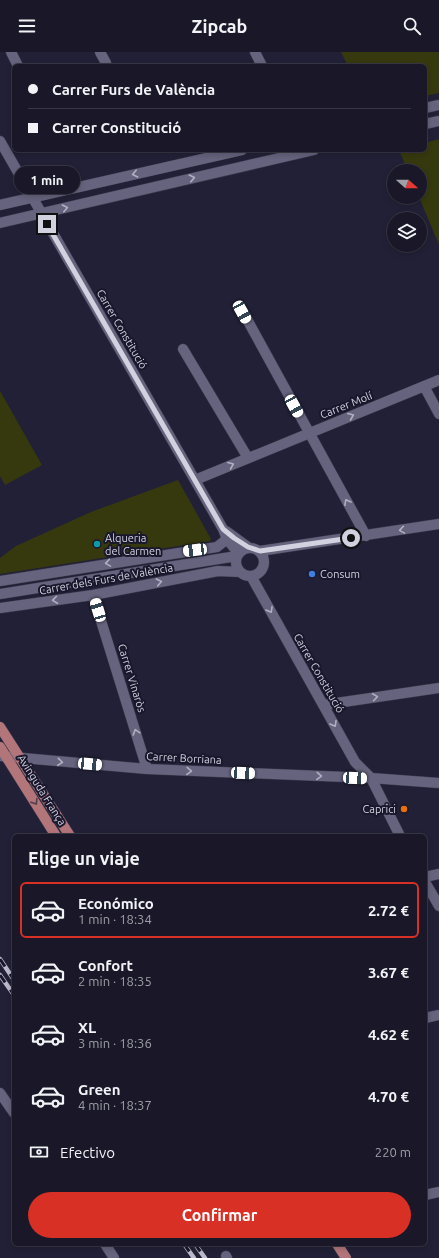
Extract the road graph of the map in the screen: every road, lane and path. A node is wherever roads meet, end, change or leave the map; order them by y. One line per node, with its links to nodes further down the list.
1 (11, 52): 5 (street)
2 (100, 52): 4 (street)
3 (254, 52): 6 (street)
4 (106, 63)
5 (17, 64)
6 (261, 64)
7 (439, 105): 8 (street)
8 (427, 108)
9 (439, 121): 10 (street)
10 (427, 124)
11 (0, 141): 14 (street, Carrer Constitució)
12 (233, 152): 14 (street, one-way to 14)
13 (304, 152): 16 (street, one-way to 13)
14 (33, 198): 15 (street); 16 (street, Carrer Constitució)
15 (0, 205)
16 (41, 213): 17 (street); 25 (street, Carrer Constitució)
17 (0, 223)
18 (242, 312): 23 (street)
19 (182, 349): 24 (street)
20 (439, 380): 21 (street, Carrer Molí)
21 (424, 386): 22 (street); 23 (street, Carrer Molí, one-way to 21)
22 (439, 414)
23 (309, 433): 24 (street, Carrer Molí); 28 (street, one-way to 23)
24 (248, 458): 25 (street, Carrer Molí, one-way to 24)
25 (195, 480): 27 (street, Carrer Constitució)
26 (439, 524): 28 (street, one-way to 28)
27 (223, 529): 29 (street, Carrer Constitució); 30 (street, Carrer Constitució)
28 (366, 536): 32 (street)
29 (227, 539): 31 (street, Carrer dels Furs de València); 34 (street, Carrer Constitució)
30 (248, 547): 32 (street); 34 (street)
31 (184, 551): 33 (street, Carrer dels Furs de València); 36 (street, Carrer dels Furs de València, one-way to 36)
32 (260, 551): 35 (street)
33 (209, 560): 34 (street, Carrer dels Furs de València); 37 (street, Carrer dels Furs de València)
34 (238, 561): 35 (street); 38 (street, Carrer dels Furs de València, one-way to 34)
35 (251, 576): 41 (street, Carrer Constitució, one-way to 41)
36 (0, 582)
37 (0, 594)
38 (93, 595): 39 (street, Carrer dels Furs de València, one-way to 39); 46 (street, Carrer Vinaròs, one-way to 38)
39 (0, 608)
40 (439, 688): 41 (street, one-way to 40)
41 (323, 705): 47 (street, Carrer Constitució, one-way to 47)
42 (0, 727): 45 (main road, Avinguda França)
43 (0, 747): 44 (main road, Avinguda França)
44 (3, 757): 45 (street, Carrer Borriana); 49 (main road, Avinguda França, one-way to 49)
45 (21, 758): 46 (street, Carrer Borriana, one-way to 46); 50 (main road, Avinguda França)
46 (148, 769): 47 (street, Carrer Borriana, one-way to 47)
47 (371, 778): 48 (street, Carrer Borriana); 51 (street, Carrer Constitució)
48 (439, 783)
49 (55, 834)
50 (69, 834)
51 (399, 834)
52 (439, 874): 53 (street)
53 (427, 877)
54 (427, 885): 55 (street)
55 (439, 906)
56 (439, 1015): 57 (street)
57 (427, 1018)
58 (0, 1093): 59 (street)
59 (12, 1110)
60 (439, 1192): 61 (street)
61 (427, 1195)
62 (106, 1246): 64 (street)
63 (338, 1246): 65 (main road)
64 (114, 1258)
65 (346, 1258)

